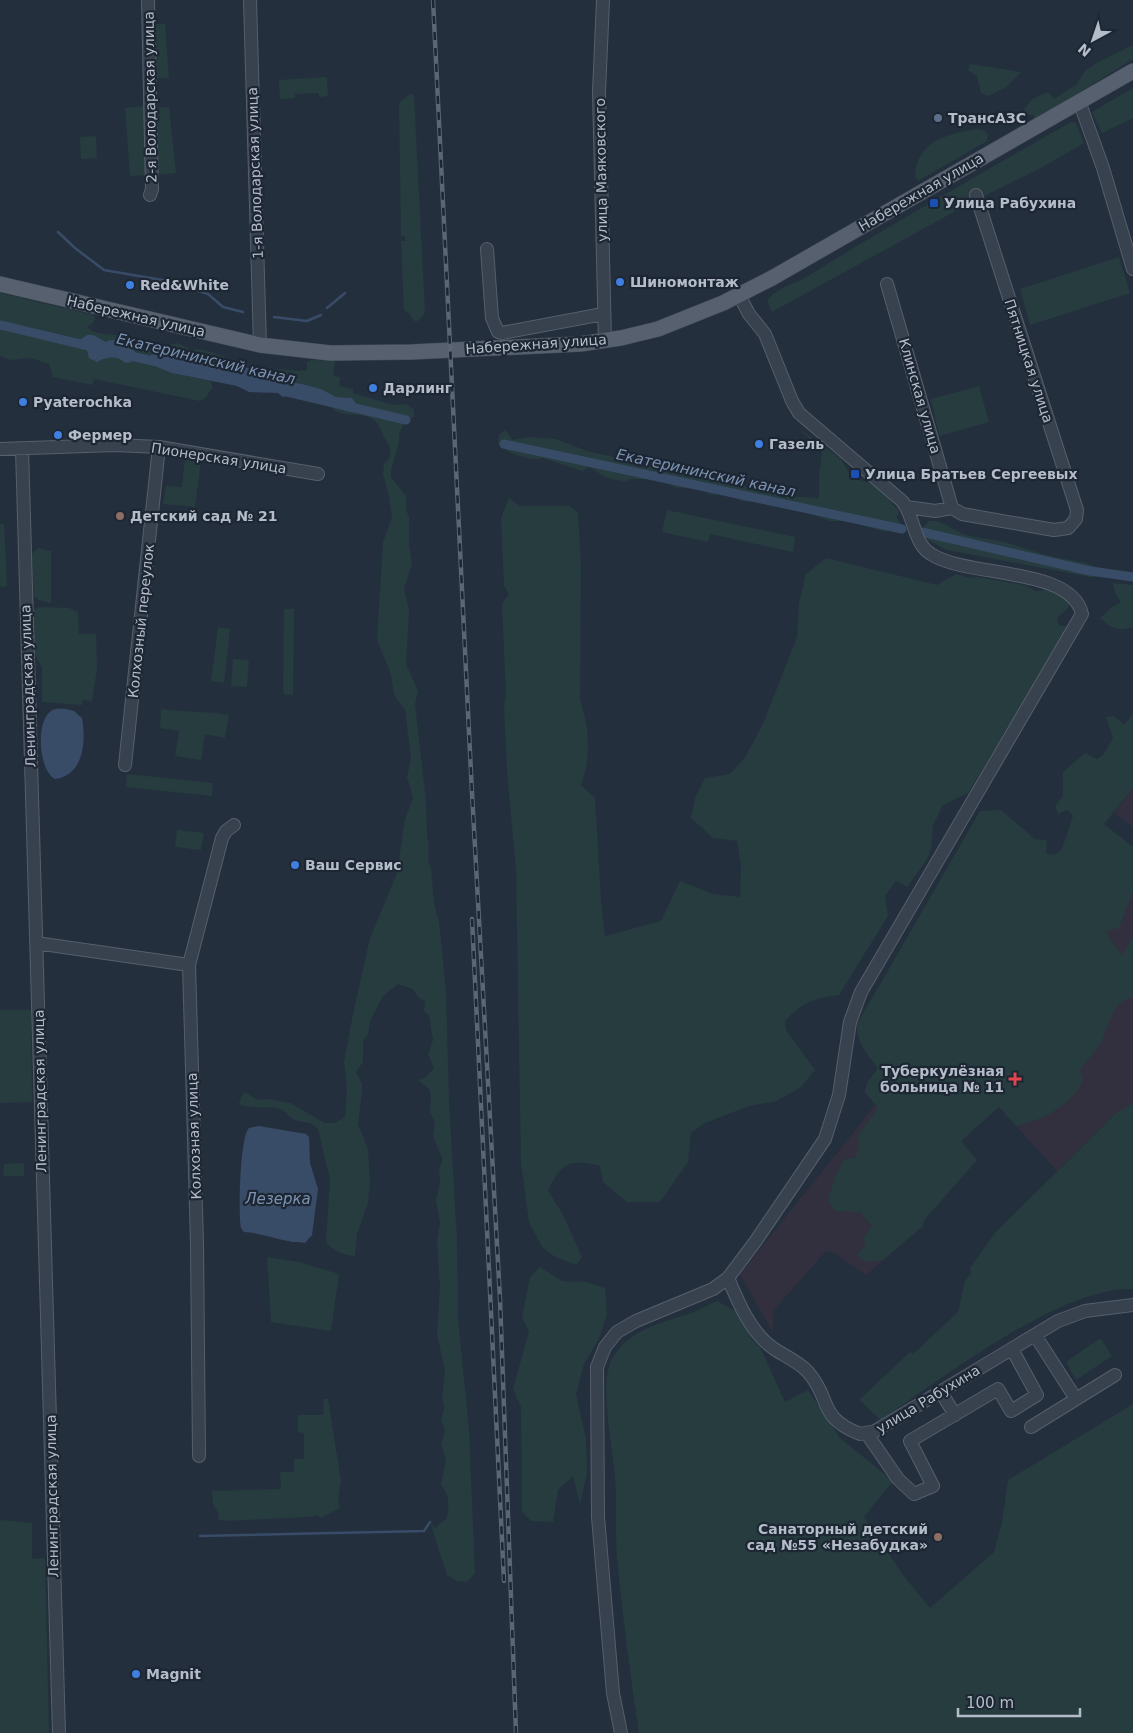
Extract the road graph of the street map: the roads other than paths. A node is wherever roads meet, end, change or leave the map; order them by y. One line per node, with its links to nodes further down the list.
1 (148, 0): 6 (street, 2-я Володарская улица)
2 (250, 0): 15 (street, 1-я Володарская улица)
3 (603, 0): 13 (street, улица Маяковского)
4 (1133, 71): 5 (main road, Набережная улица)
5 (1080, 101): 9 (street); 12 (main road, Набережная улица)
6 (150, 195)
7 (976, 195): 21 (street, Пятницкая улица)
8 (487, 249): 13 (street)
9 (1133, 269)
10 (0, 284): 15 (main road, Набережная улица)
11 (887, 284): 21 (street, Клинская улица)
12 (739, 295): 14 (main road, Набережная улица); 20 (street)
13 (603, 314): 14 (street, улица Маяковского)
14 (605, 341): 15 (main road, Набережная улица)
15 (260, 345)
16 (160, 448): 18 (street, Пионерская улица); 19 (street, Пионерская улица); 22 (street, Колхозный переулок)
17 (0, 449): 18 (street, Пионерская улица)
18 (22, 449): 24 (street, Ленинградская улица)
19 (318, 474)
20 (907, 507): 21 (street); 26 (street)
21 (952, 508)
22 (125, 765)
23 (234, 825): 25 (street, Колхозная улица)
24 (36, 943): 25 (street); 37 (street, Ленинградская улица)
25 (189, 964): 36 (street, Колхозная улица)
26 (728, 1278): 35 (street, улица Рабухина); 38 (street)
27 (1133, 1305): 28 (street, улица Рабухина)
28 (1035, 1335): 29 (street, улица Рабухина); 32 (street)
29 (1012, 1349): 31 (street, улица Рабухина); 33 (street)
30 (1115, 1375): 32 (street)
31 (941, 1392): 33 (street); 35 (street, улица Рабухина)
32 (1076, 1399): 34 (street)
33 (955, 1415): 35 (street)
34 (1031, 1426)
35 (867, 1434)
36 (199, 1456)
37 (59, 1733)
38 (621, 1733)

